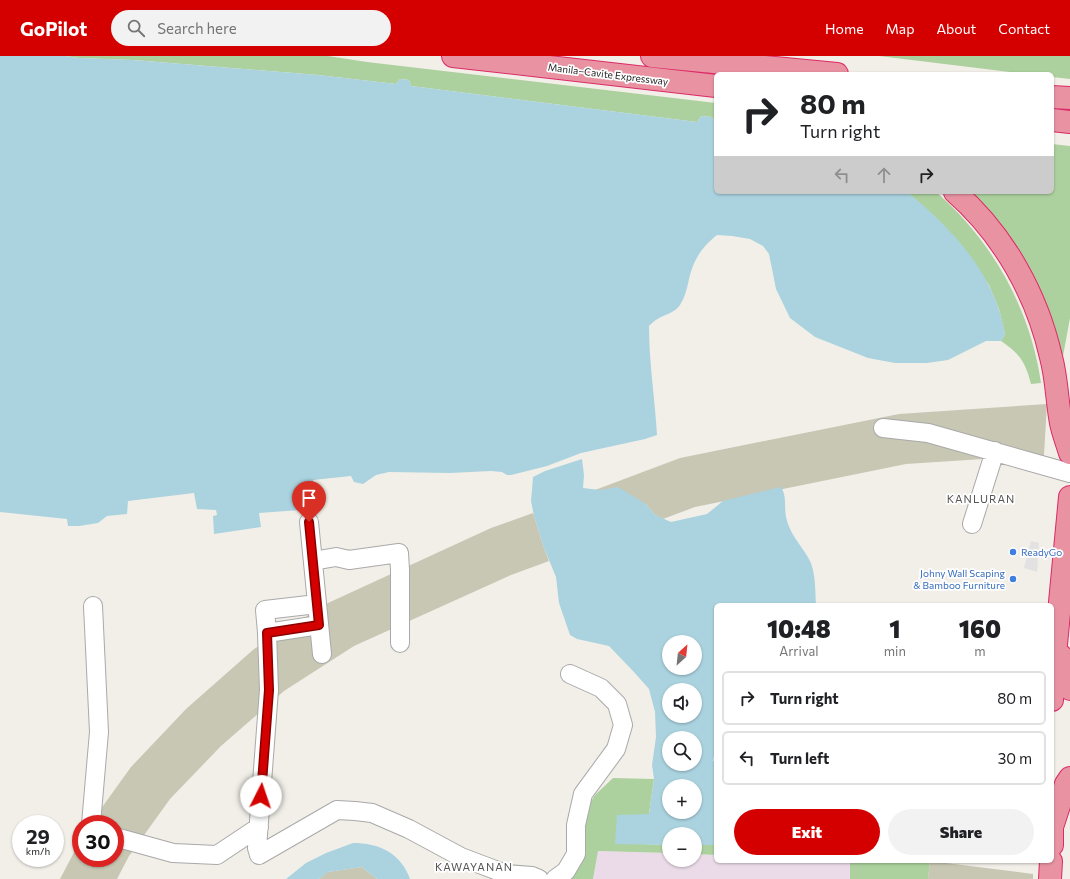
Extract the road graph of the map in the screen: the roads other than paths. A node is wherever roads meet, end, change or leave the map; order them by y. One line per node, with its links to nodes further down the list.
1 (452, 56): 4 (highway, Manila–Cavite Expressway)
2 (652, 56): 3 (highway)
3 (816, 72)
4 (629, 77): 5 (highway, Manila–Cavite Expressway); 6 (highway)
5 (714, 86)
6 (714, 93)
7 (1054, 97): 8 (highway)
8 (1070, 98)
9 (1054, 120): 10 (highway)
10 (1070, 122)
11 (957, 194): 14 (highway)
12 (884, 428): 13 (street)
13 (995, 452): 15 (street); 18 (street)
14 (1070, 452)
15 (1070, 473)
16 (1070, 497): 23 (highway)
17 (309, 522): 19 (street)
18 (972, 524)
19 (313, 561): 20 (street); 25 (street)
20 (317, 604): 22 (street); 24 (street)
21 (93, 606): 31 (street)
22 (319, 625): 24 (street); 26 (street)
23 (1057, 629): 27 (highway); 29 (highway)
24 (267, 633): 33 (street)
25 (400, 643)
26 (322, 654)
27 (1054, 672)
28 (570, 674): 37 (street)
29 (1070, 689)
30 (1070, 778): 32 (highway)
31 (92, 815)
32 (1054, 818)
33 (259, 827): 34 (street); 36 (street)
34 (124, 839)
35 (1052, 863): 38 (highway)
36 (539, 879)
37 (555, 879)
38 (1050, 879)

